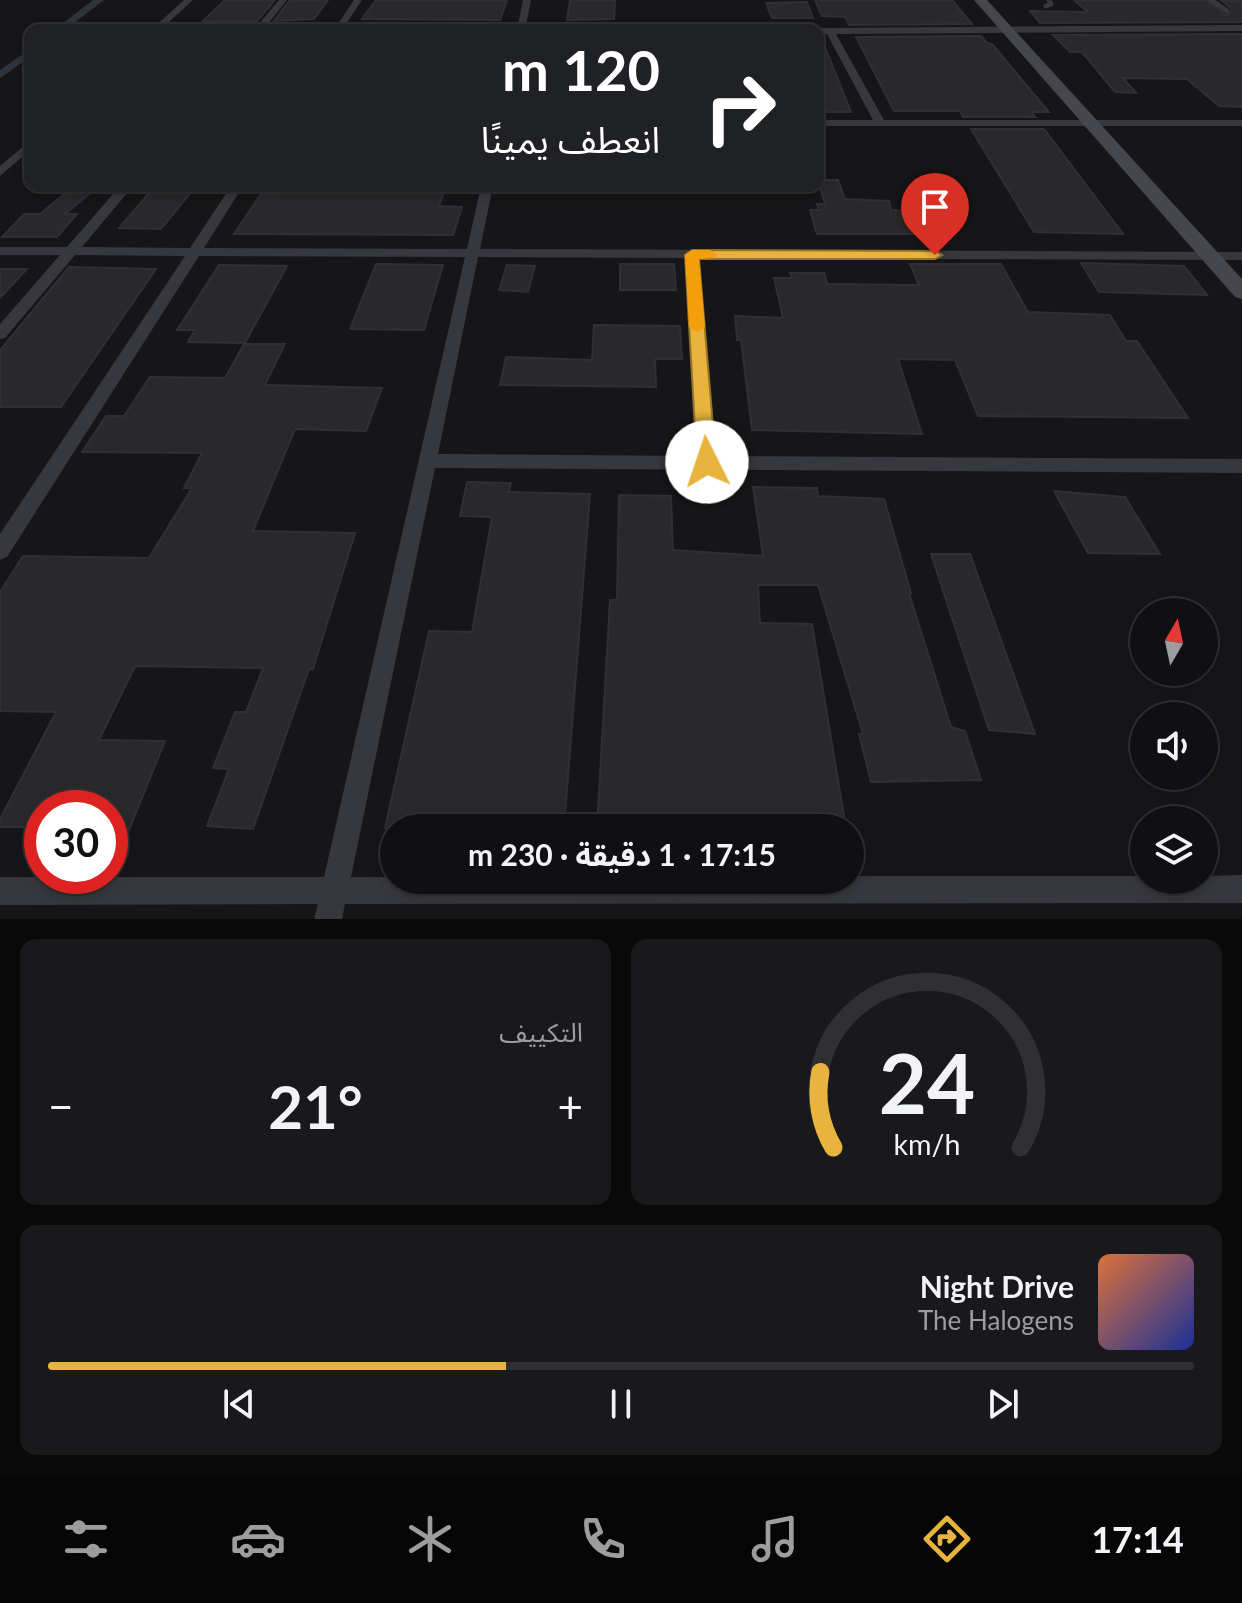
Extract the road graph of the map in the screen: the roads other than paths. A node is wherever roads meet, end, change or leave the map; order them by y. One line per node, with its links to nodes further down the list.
1 (189, 0): 10 (street)
2 (283, 0): 11 (street)
3 (358, 0): 12 (street)
4 (527, 0): 13 (street)
5 (980, 0): 15 (street)
6 (1049, 0): 8 (lane)
7 (1211, 0): 9 (lane)
8 (1046, 6)
9 (1227, 11)
10 (162, 24)
11 (263, 24)
12 (342, 24)
13 (522, 24)
14 (1242, 28): 15 (street)
15 (1009, 30): 17 (street); 20 (street)
16 (824, 31): 17 (street)
17 (830, 31): 18 (street)
18 (880, 122): 19 (street); 20 (street)
19 (824, 123)
20 (1088, 123): 21 (street); 32 (street)
21 (1242, 123)
22 (24, 150): 23 (street)
23 (0, 172)
24 (122, 192): 28 (street)
25 (233, 192): 29 (street)
26 (486, 192): 30 (street)
27 (0, 251): 28 (street)
28 (72, 251): 29 (street); 35 (street)
29 (193, 252): 30 (street); 39 (street)
30 (472, 253): 31 (street); 36 (street)
31 (692, 255): 32 (street); 37 (street)
32 (1209, 256): 33 (street); 34 (street)
33 (1242, 256)
34 (1242, 292)
35 (0, 334)
36 (428, 461): 37 (street); 42 (street)
37 (707, 462): 38 (street)
38 (1242, 466)
39 (0, 551)
40 (1242, 889): 42 (street)
41 (0, 891): 42 (street)
42 (334, 891): 43 (street)
43 (328, 919)

